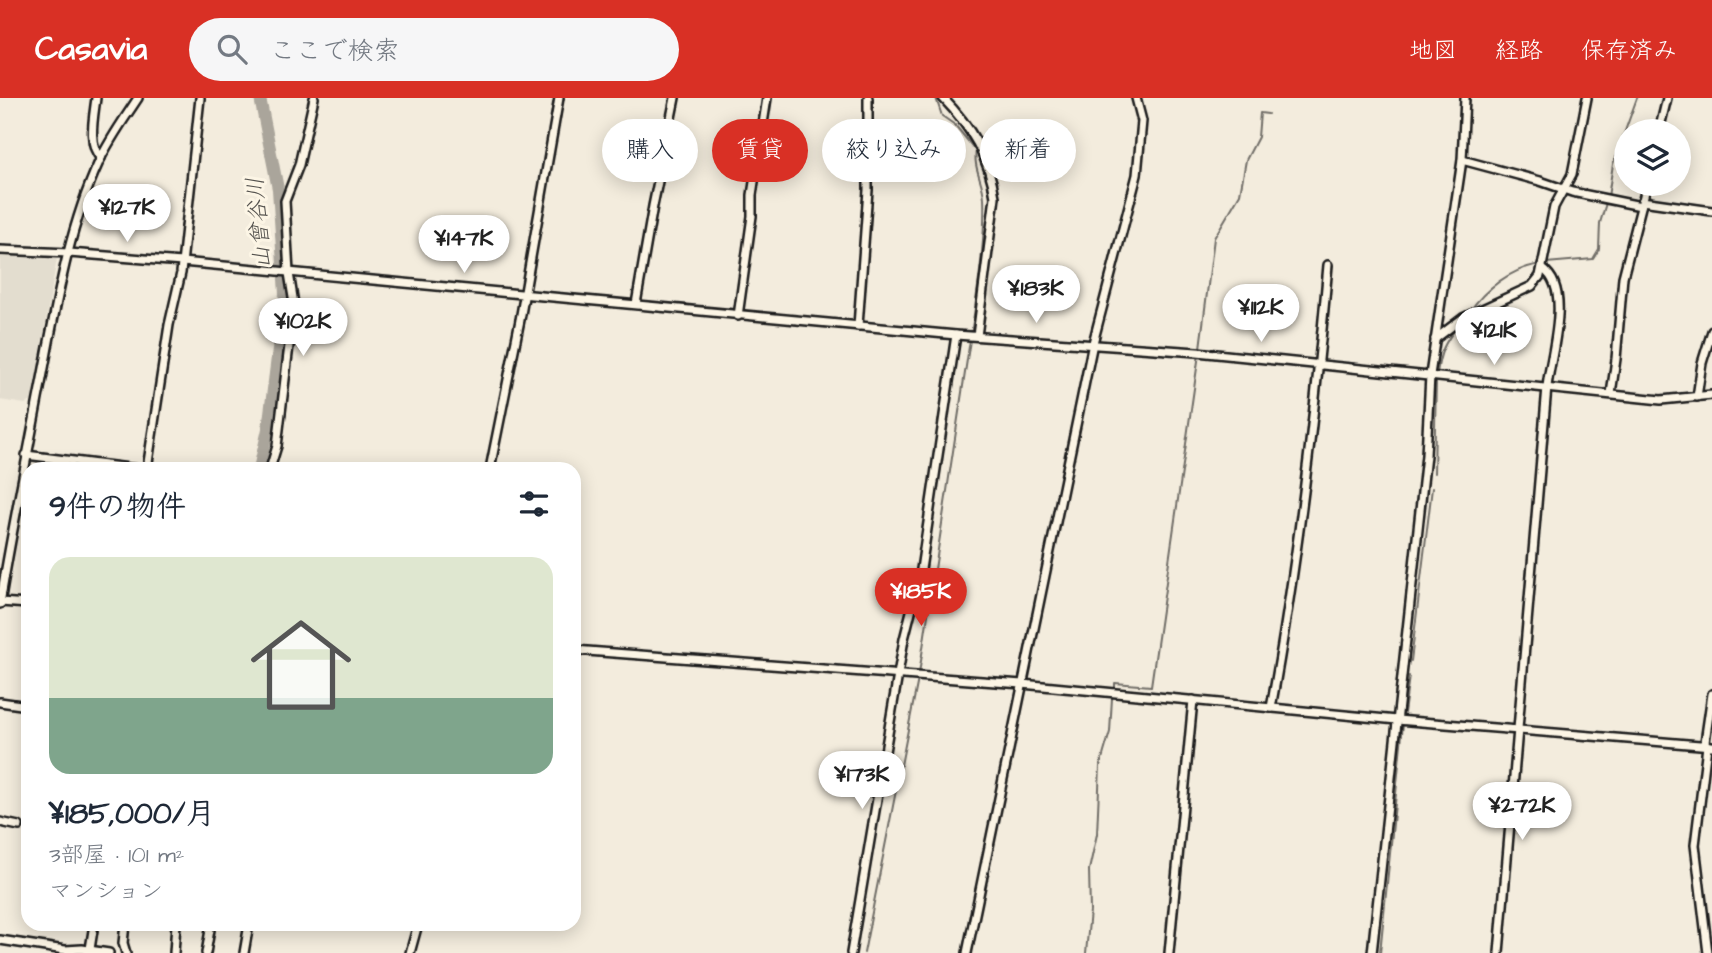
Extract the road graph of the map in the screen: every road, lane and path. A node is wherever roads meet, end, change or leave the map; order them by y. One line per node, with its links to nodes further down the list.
1 (96, 98): 15 (street)
2 (138, 98): 15 (street)
3 (200, 98): 23 (street)
4 (314, 98): 26 (street)
5 (559, 98): 27 (street)
6 (675, 98): 28 (street)
7 (767, 98): 29 (street)
8 (867, 98): 30 (street)
9 (943, 98): 33 (street)
10 (1136, 98): 35 (street)
11 (1465, 98): 16 (street)
12 (1587, 98): 17 (street)
13 (1667, 98): 14 (street)
14 (1663, 119)
15 (101, 158): 22 (street)
16 (1462, 160): 17 (street); 34 (street)
17 (1565, 190): 19 (street); 25 (street)
18 (1644, 196): 19 (street)
19 (1642, 204): 20 (street); 39 (street)
20 (1712, 211)
21 (0, 250): 22 (street)
22 (69, 253): 23 (street); 42 (street)
23 (182, 262): 26 (street); 45 (street)
24 (1328, 265): 36 (street)
25 (1543, 265): 34 (street); 38 (street)
26 (286, 272): 27 (street); 46 (street)
27 (524, 293): 28 (street); 47 (street)
28 (636, 304): 29 (street)
29 (738, 316): 30 (street)
30 (858, 326): 32 (street)
31 (1712, 331): 41 (street)
32 (956, 335): 33 (street); 52 (street)
33 (977, 336): 35 (street)
34 (1435, 339): 37 (street)
35 (1093, 343): 36 (street); 53 (street)
36 (1319, 363): 37 (street); 58 (street)
37 (1435, 375): 38 (street); 59 (street)
38 (1547, 387): 39 (street); 60 (street)
39 (1611, 394): 41 (street)
40 (1712, 395): 41 (street)
41 (1697, 397)
42 (26, 454): 43 (street); 44 (street)
43 (25, 462)
44 (76, 462)
45 (148, 462)
46 (272, 462)
47 (491, 462)
48 (21, 483): 49 (street)
49 (0, 603): 50 (street)
50 (21, 604)
51 (581, 651): 52 (street)
52 (900, 674): 53 (street); 78 (street)
53 (1022, 684): 55 (street); 79 (street)
54 (1712, 694): 61 (street)
55 (1193, 700): 58 (street); 80 (street)
56 (0, 702): 57 (street)
57 (21, 705)
58 (1271, 708): 59 (street)
59 (1397, 720): 60 (street); 81 (street)
60 (1518, 729): 61 (street); 82 (street)
61 (1710, 746): 83 (street)
62 (0, 822): 63 (street)
63 (19, 826)
64 (93, 931): 71 (street)
65 (124, 931): 73 (street)
66 (176, 931): 74 (street)
67 (210, 931): 75 (street)
68 (248, 931): 76 (street)
69 (416, 931): 77 (street)
70 (0, 940): 71 (street)
71 (90, 949): 72 (street)
72 (109, 953)
73 (126, 953)
74 (174, 953)
75 (206, 953)
76 (244, 953)
77 (410, 953)
78 (851, 953)
79 (967, 953)
80 (1169, 953)
81 (1372, 953)
82 (1499, 953)
83 (1708, 953)

